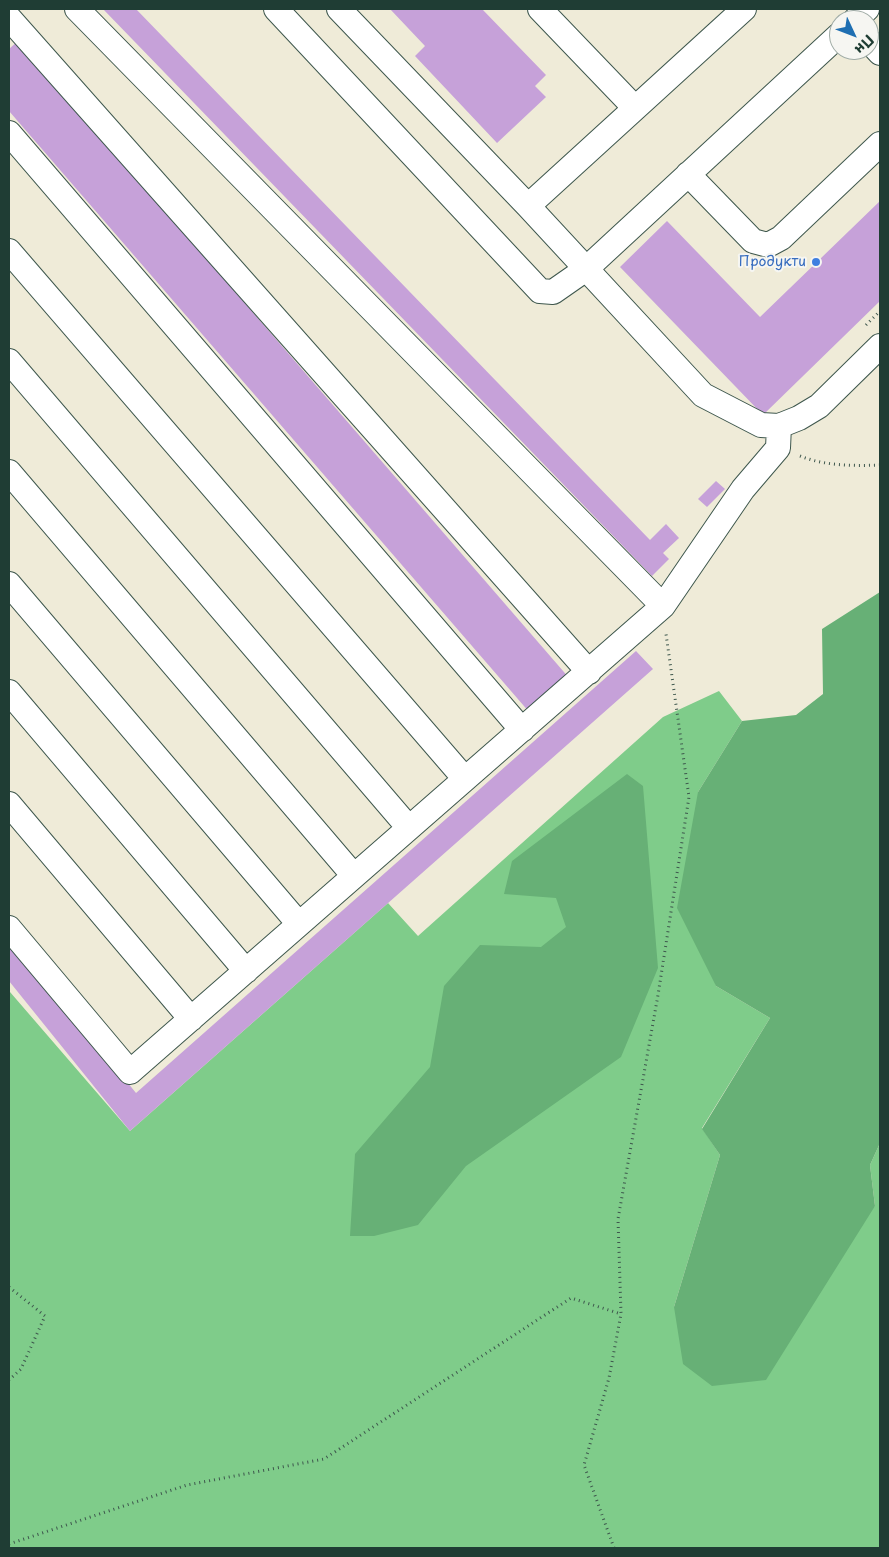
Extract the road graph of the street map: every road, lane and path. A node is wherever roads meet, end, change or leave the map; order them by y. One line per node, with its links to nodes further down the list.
1 (77, 9): 23 (lane)
2 (276, 9): 14 (lane)
3 (339, 9): 12 (lane)
4 (540, 9): 8 (lane)
5 (744, 9): 8 (lane)
6 (9, 18): 24 (lane)
7 (829, 44): 11 (lane)
8 (635, 108): 12 (lane)
9 (9, 133): 26 (lane)
10 (880, 144): 11 (lane)
11 (688, 174): 14 (lane)
12 (528, 206): 14 (lane)
13 (9, 251): 27 (lane)
14 (586, 269): 19 (lane)
15 (880, 311): 16 (path)
16 (859, 332)
17 (880, 346): 19 (lane)
18 (9, 361): 29 (lane)
19 (778, 437): 20 (path); 23 (lane)
20 (880, 465)
21 (9, 472): 30 (lane)
22 (9, 584): 31 (lane)
23 (663, 606): 24 (lane); 36 (path)
24 (589, 672): 26 (lane)
25 (9, 692): 33 (lane)
26 (522, 730): 27 (lane)
27 (465, 780): 29 (lane)
28 (9, 804): 34 (lane)
29 (409, 828): 30 (lane)
30 (354, 876): 31 (lane)
31 (299, 924): 33 (lane)
32 (9, 928): 34 (lane)
33 (246, 971): 34 (lane)
34 (191, 1019)
35 (9, 1287): 37 (path)
36 (621, 1314): 38 (path); 39 (path)
37 (9, 1380)
38 (9, 1544)
39 (614, 1548)

